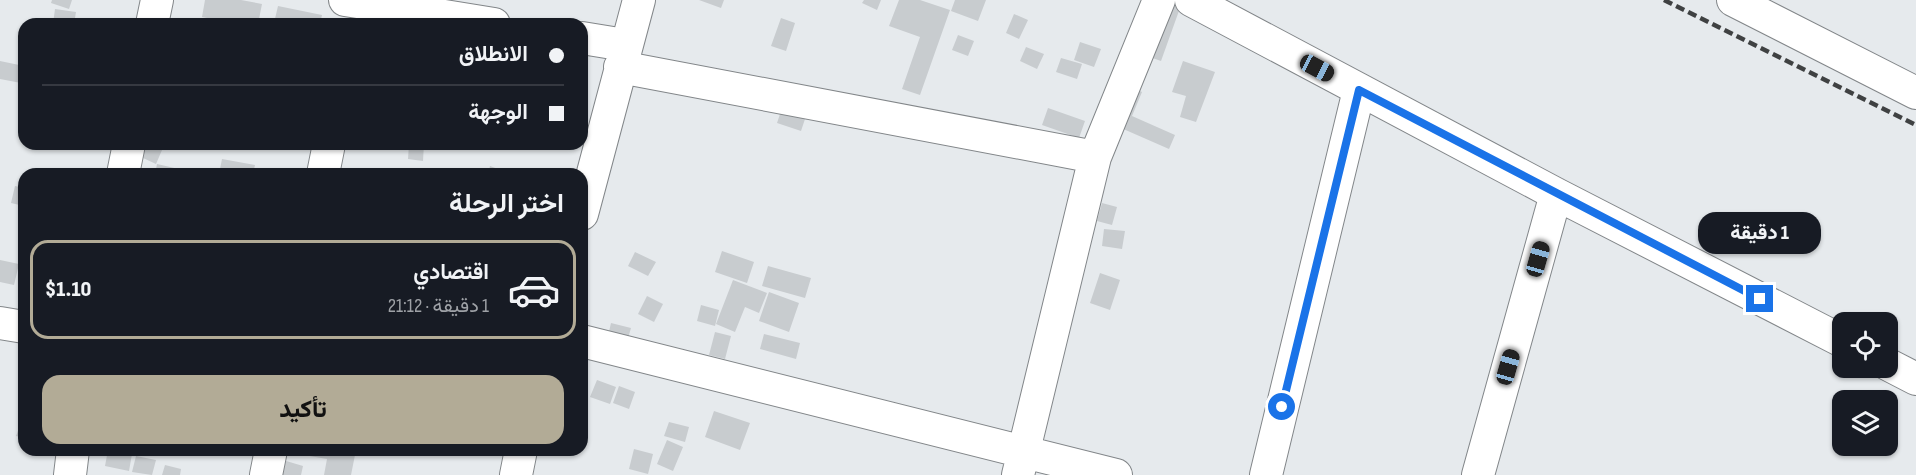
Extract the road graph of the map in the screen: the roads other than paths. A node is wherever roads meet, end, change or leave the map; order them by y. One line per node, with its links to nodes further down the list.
1 (157, 0): 7 (street)
2 (639, 0): 10 (street)
3 (1159, 0): 15 (street)
4 (1191, 0): 11 (street)
5 (1733, 0): 12 (street)
6 (353, 6): 8 (street)
7 (153, 18)
8 (447, 18)
9 (588, 41): 10 (street)
10 (622, 56): 15 (street); 18 (street)
11 (1359, 90): 19 (street); 34 (street)
12 (1916, 93)
13 (128, 150): 16 (street)
14 (328, 150): 17 (street)
15 (1095, 157): 29 (street)
16 (124, 168)
17 (324, 168)
18 (588, 190)
19 (1556, 194): 22 (street); 35 (street)
20 (0, 323): 21 (street)
21 (18, 326)
22 (1832, 336)
23 (588, 343): 29 (street)
24 (1898, 370): 25 (street)
25 (1916, 379)
26 (73, 456): 30 (street)
27 (270, 456): 31 (street)
28 (520, 456): 32 (street)
29 (1021, 464): 33 (street)
30 (70, 475)
31 (266, 475)
32 (516, 475)
33 (1116, 475)
34 (1266, 475)
35 (1478, 475)

